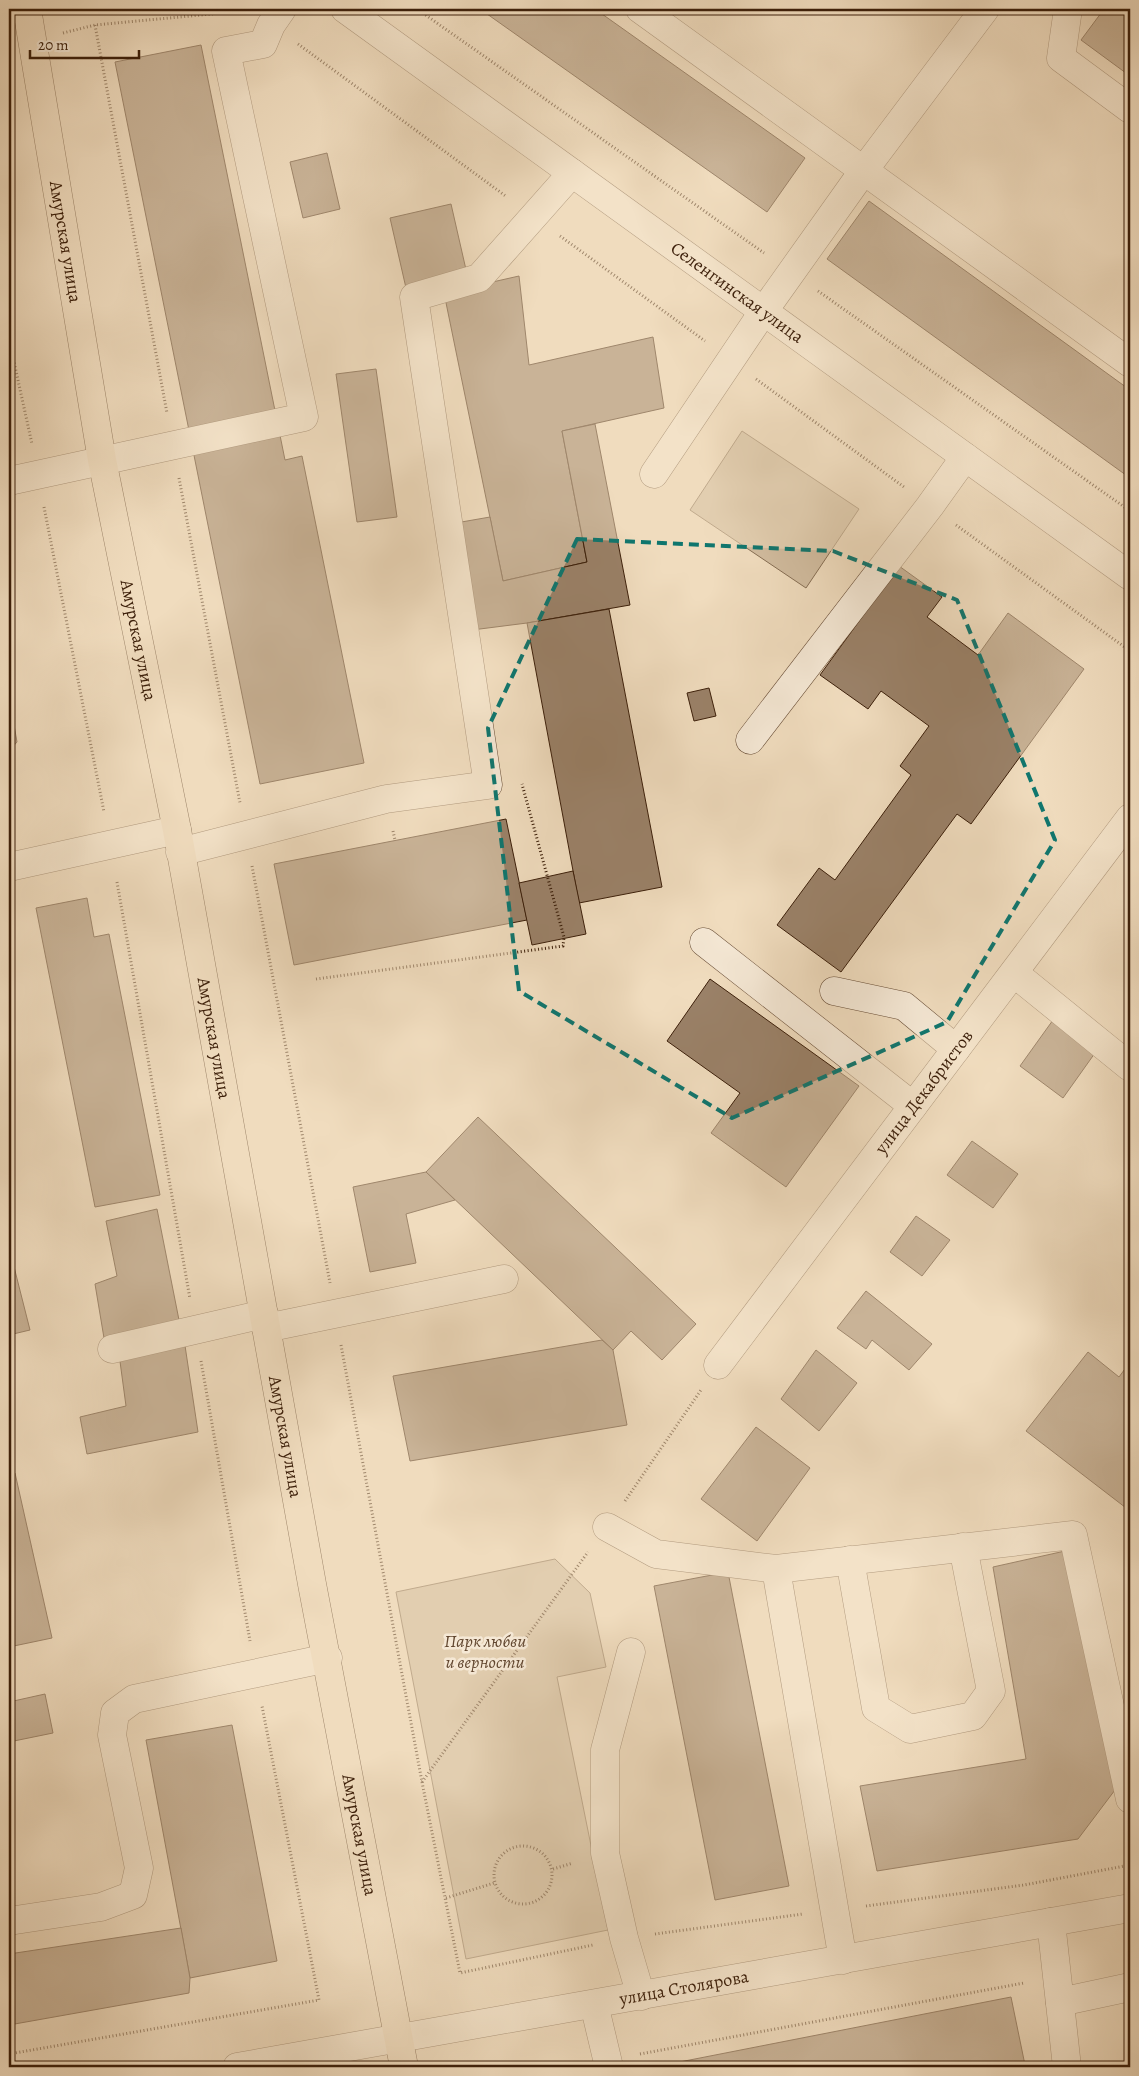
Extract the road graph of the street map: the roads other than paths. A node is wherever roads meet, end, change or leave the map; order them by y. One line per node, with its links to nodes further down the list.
1 (26, 9): 13 (main road, Амурская улица)
2 (345, 9): 9 (street, Селенгинская улица)
3 (640, 9): 8 (street)
4 (985, 9): 8 (street)
5 (1068, 9): 7 (street)
6 (276, 17): 13 (street)
7 (1130, 109)
8 (864, 170): 10 (street); 11 (street)
9 (572, 173): 10 (street, Селенгинская улица); 19 (street)
10 (763, 312): 12 (street, Селенгинская улица); 14 (street)
11 (1130, 363)
12 (965, 457): 16 (street, Селенгинская улица); 17 (street)
13 (102, 460): 15 (street); 19 (main road, Амурская улица)
14 (654, 474)
15 (9, 481)
16 (1130, 576)
17 (750, 740)
18 (1130, 818): 22 (street, улица Декабристов)
19 (179, 841): 20 (street); 28 (main road, Амурская улица)
20 (9, 867)
21 (704, 942): 26 (street)
22 (1014, 973): 24 (street, улица Декабристов); 25 (street)
23 (834, 992): 24 (street)
24 (956, 1049): 26 (street, улица Декабристов)
25 (1130, 1067)
26 (913, 1106): 30 (street, улица Декабристов)
27 (504, 1279): 28 (street)
28 (265, 1321): 29 (street); 36 (main road, Амурская улица)
29 (112, 1349)
30 (718, 1365)
31 (607, 1527): 34 (street)
32 (963, 1547): 33 (street); 33 (street); 37 (street)
33 (850, 1560): 34 (street)
34 (776, 1568): 41 (street)
35 (631, 1652): 44 (street)
36 (328, 1658): 39 (street); 46 (main road, Амурская улица)
37 (1130, 1799)
38 (1130, 1908): 40 (street, улица Столярова)
39 (9, 1921)
40 (1051, 1922): 41 (street, улица Столярова); 43 (street)
41 (843, 1960): 44 (street, улица Столярова)
42 (1130, 1987): 43 (street)
43 (1058, 1990): 50 (street)
44 (641, 1996): 45 (street, улица Столярова)
45 (594, 2004): 46 (street, улица Столярова); 47 (street)
46 (399, 2039): 48 (street, улица Столярова); 49 (main road, Амурская улица)
47 (608, 2063)
48 (237, 2067)
49 (404, 2067)
50 (1067, 2067)

